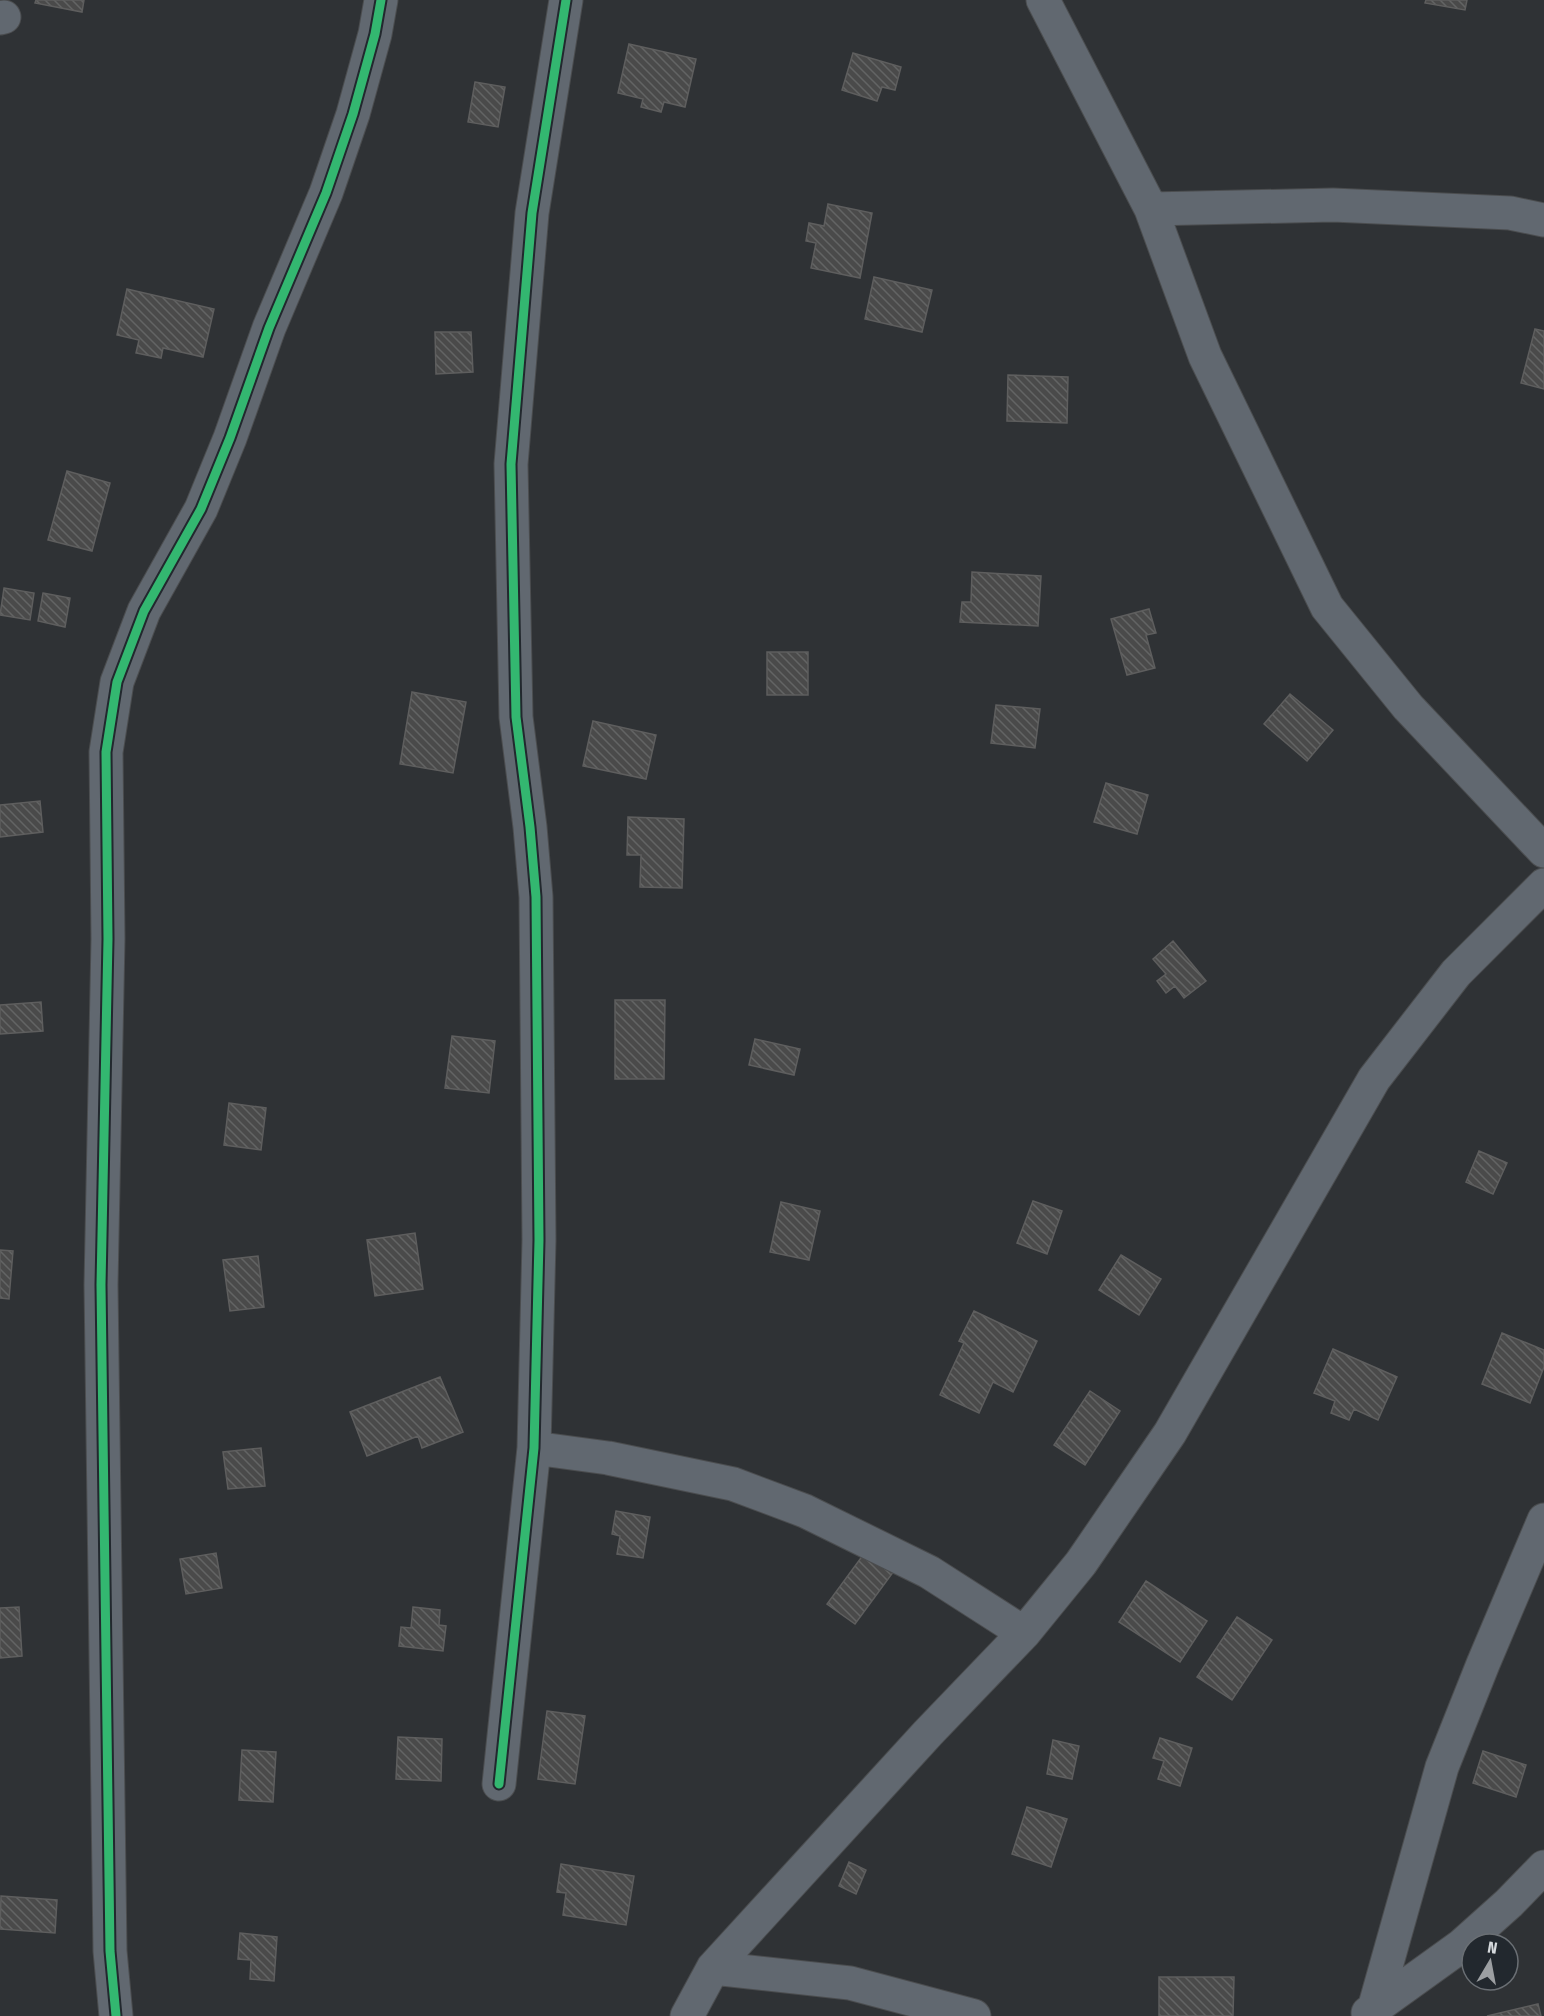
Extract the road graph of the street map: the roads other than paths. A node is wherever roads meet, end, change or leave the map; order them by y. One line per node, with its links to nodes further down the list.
1 (381, 0): 15 (street)
2 (566, 0): 8 (street)
3 (1043, 0): 4 (street)
4 (1150, 209): 5 (street); 6 (street)
5 (1544, 220)
6 (1544, 851)
7 (1539, 900): 10 (street)
8 (534, 1448): 10 (street); 11 (street)
9 (1544, 1520): 14 (street)
10 (1024, 1633): 13 (street)
11 (499, 1784)
12 (1544, 1867): 14 (street)
13 (713, 1968): 16 (street); 17 (street)
14 (1376, 2010)
15 (116, 2016)
16 (687, 2016)
17 (974, 2016)

